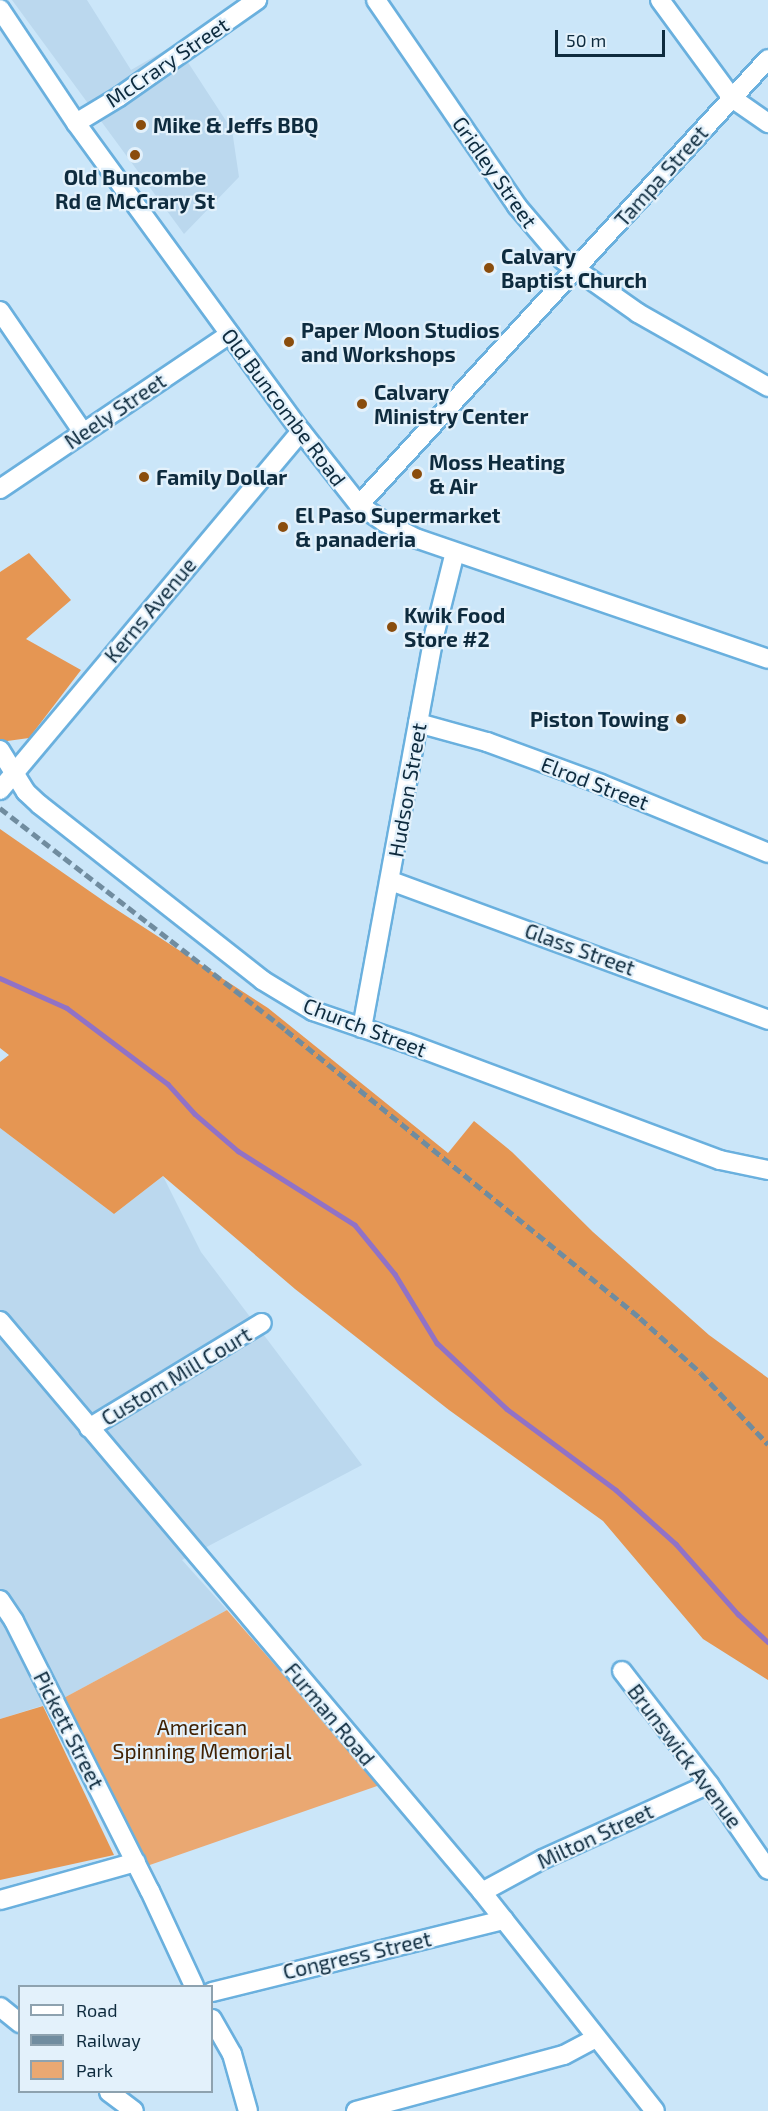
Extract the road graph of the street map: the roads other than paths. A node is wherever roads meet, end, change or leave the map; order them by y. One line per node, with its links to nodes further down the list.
1 (257, 0): 7 (street, McCrary Street)
2 (376, 0): 9 (street, Gridley Street)
3 (660, 0): 6 (street)
4 (0, 9): 7 (street, Old Buncombe Road)
5 (768, 59): 6 (street, Tampa Street)
6 (732, 98): 8 (street); 9 (street, Tampa Street)
7 (76, 123): 11 (street, Old Buncombe Road)
8 (768, 123)
9 (575, 269): 12 (street, Gridley Street); 16 (street, Tampa Street)
10 (0, 311): 14 (street)
11 (230, 334): 13 (street, Old Buncombe Road); 14 (street, Neely Street)
12 (768, 387)
13 (300, 431): 16 (street, Old Buncombe Road); 21 (street, Kerns Avenue)
14 (83, 432): 15 (street, Neely Street)
15 (0, 489)
16 (359, 505): 17 (street, Old Buncombe Road)
17 (455, 552): 18 (street, Old Buncombe Road); 19 (street, Hudson Street)
18 (768, 659)
19 (418, 723): 23 (street, Elrod Street); 24 (street, Hudson Street)
20 (0, 750): 21 (street, Church Street)
21 (14, 773): 22 (street, Kerns Avenue); 26 (street, Church Street)
22 (0, 790)
23 (768, 853)
24 (391, 881): 25 (street, Glass Street); 26 (street, Hudson Street)
25 (768, 1020)
26 (362, 1028): 27 (street, Church Street)
27 (768, 1170)
28 (0, 1321): 30 (street, Furman Road)
29 (262, 1323): 30 (street, Custom Mill Court)
30 (89, 1428): 36 (street, Furman Road)
31 (0, 1600): 34 (street, Pickett Street)
32 (622, 1671): 33 (street, Brunswick Avenue)
33 (710, 1784): 35 (street, Brunswick Avenue); 36 (street, Milton Street)
34 (136, 1862): 37 (street); 39 (street, Pickett Street)
35 (768, 1870)
36 (482, 1892): 38 (street, Furman Road)
37 (0, 1900)
38 (504, 1920): 40 (street, Congress Street); 44 (street, Furman Road)
39 (194, 1985)
40 (213, 1992)
41 (0, 2007): 42 (street)
42 (18, 2020)
43 (213, 2021): 47 (street)
44 (596, 2037): 46 (street); 50 (street, Furman Road)
45 (112, 2093): 48 (street)
46 (388, 2107): 49 (street)
47 (250, 2110)
48 (134, 2111)
49 (356, 2111)
50 (655, 2111)

